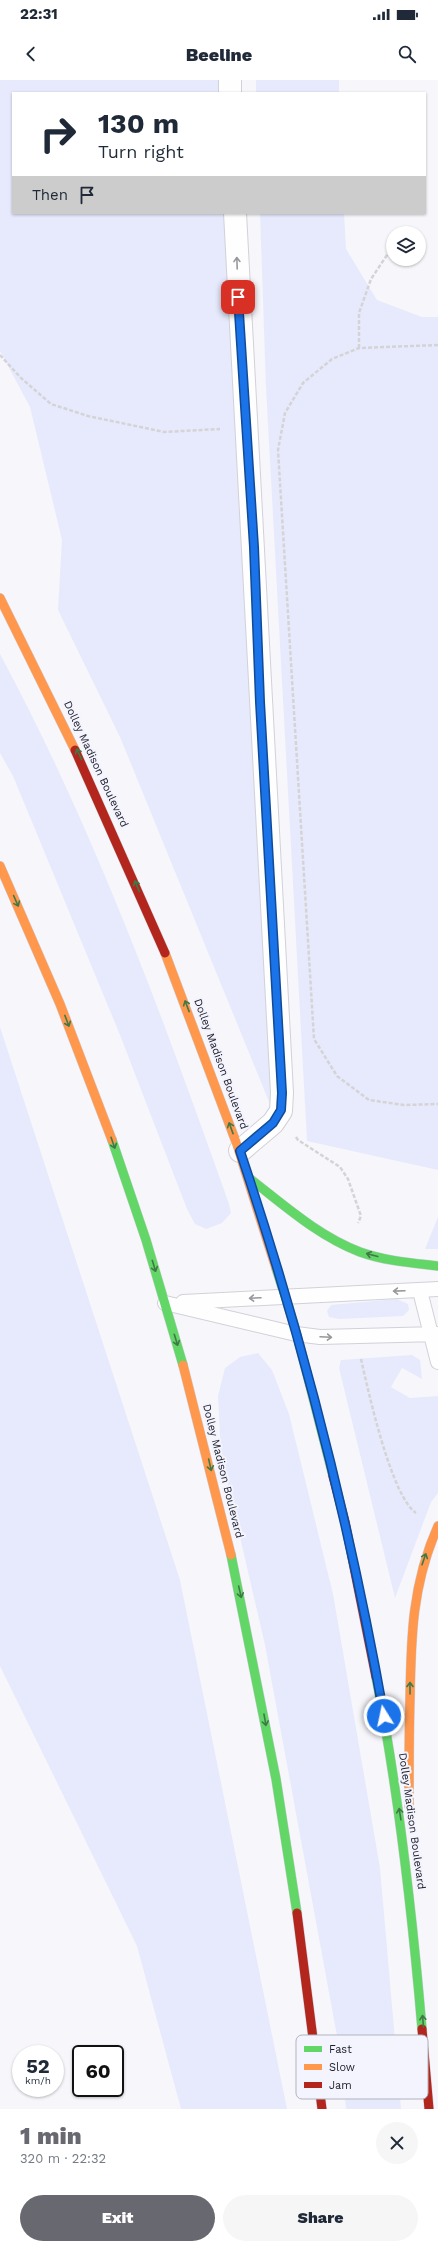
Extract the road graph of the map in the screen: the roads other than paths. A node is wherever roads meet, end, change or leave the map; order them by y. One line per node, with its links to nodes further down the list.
1 (230, 80): 2 (street)
2 (230, 92)
3 (235, 214): 6 (street, one-way to 3)
4 (0, 598): 6 (main road, Dolley Madison Boulevard, one-way to 4)
5 (0, 866): 12 (main road, Dolley Madison Boulevard, one-way to 12)
6 (240, 1151): 7 (main road, Dolley Madison Boulevard)
7 (249, 1178): 8 (main road, one-way to 7); 11 (main road, Dolley Madison Boulevard)
8 (438, 1266)
9 (438, 1289): 10 (lane)
10 (420, 1290): 11 (lane, one-way to 11); 14 (lane)
11 (285, 1297): 12 (lane, one-way to 12); 13 (main road, Dolley Madison Boulevard)
12 (165, 1303): 13 (lane); 18 (main road, Dolley Madison Boulevard, one-way to 18)
13 (296, 1334): 14 (lane, one-way to 14); 17 (main road, Dolley Madison Boulevard, one-way to 13)
14 (434, 1335): 15 (lane)
15 (438, 1362)
16 (438, 1526): 17 (main road, one-way to 16)
17 (409, 1881): 19 (main road, Dolley Madison Boulevard, one-way to 17)
18 (313, 2035)
19 (423, 2035)
20 (428, 2096): 23 (main road, Dolley Madison Boulevard, one-way to 20)
21 (321, 2099): 22 (main road, Dolley Madison Boulevard, one-way to 22)
22 (322, 2109)
23 (429, 2109)

